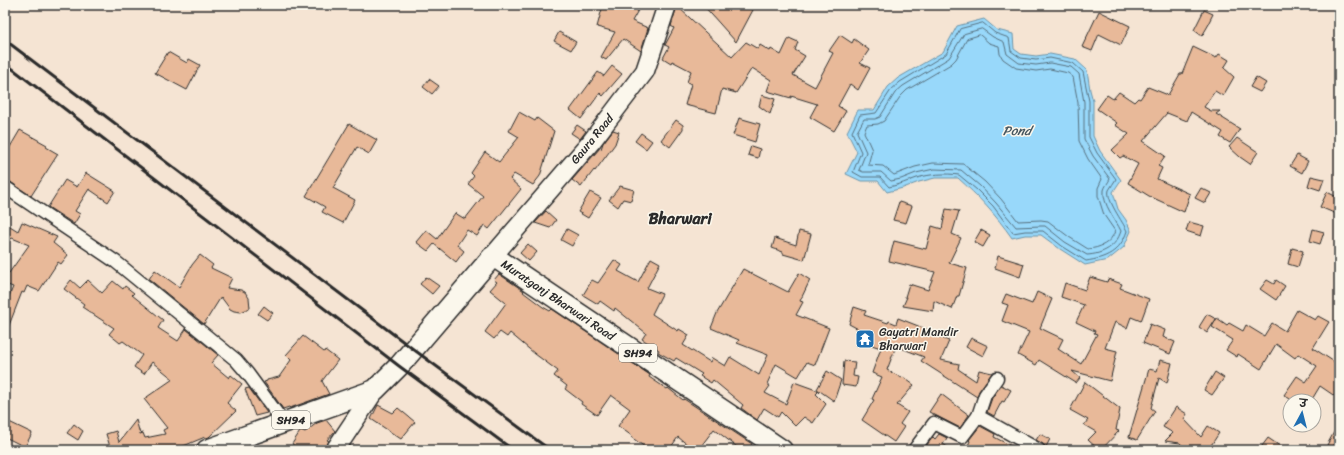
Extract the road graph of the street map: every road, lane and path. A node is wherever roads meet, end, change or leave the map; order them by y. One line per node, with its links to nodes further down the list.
1 (667, 5): 3 (street, Gaura Road)
2 (5, 187): 7 (street)
3 (492, 257): 5 (main road, SH94); 10 (main road, Muratganj Bharwari Road / SH94)
4 (997, 378): 6 (street)
5 (375, 390): 7 (main road, SH94); 9 (street)
6 (978, 416): 11 (street); 12 (street)
7 (284, 423): 8 (main road, SH94)
8 (207, 450)
9 (335, 450)
10 (782, 450)
11 (914, 450)
12 (1039, 450)

